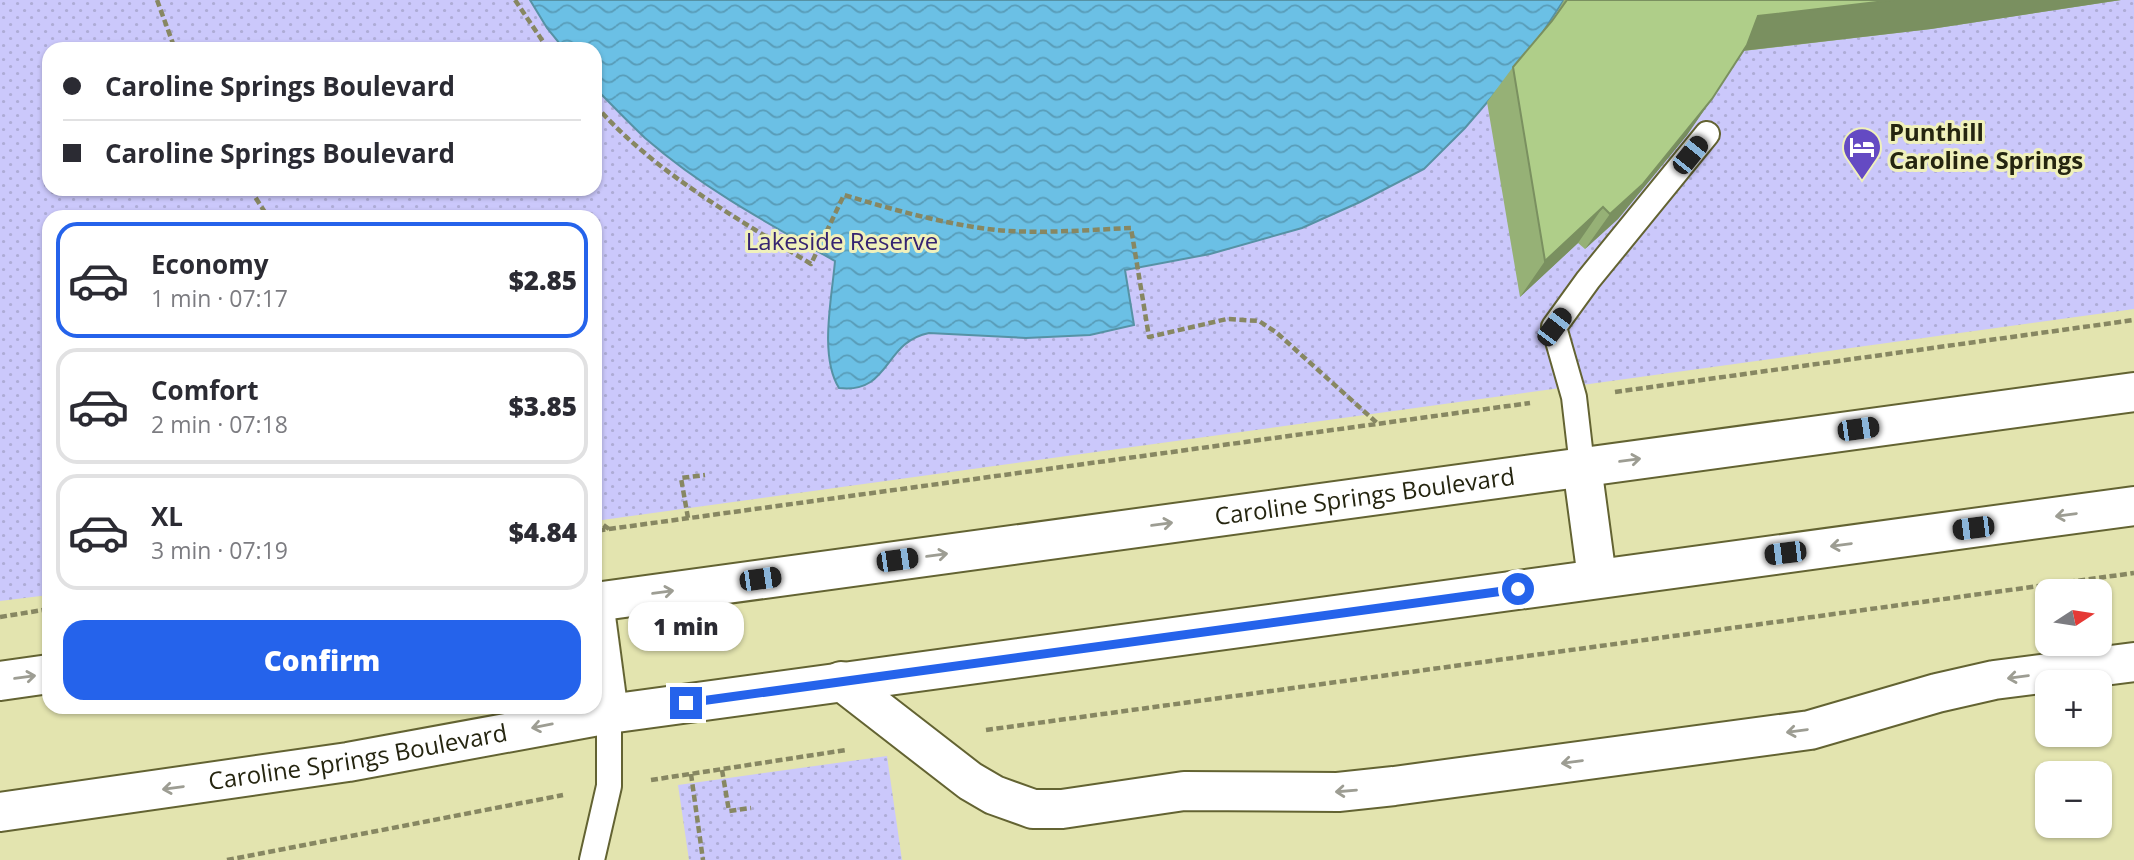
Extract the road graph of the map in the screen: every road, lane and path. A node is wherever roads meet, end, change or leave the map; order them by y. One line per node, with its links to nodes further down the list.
1 (157, 0): 3 (path)
2 (515, 0): 4 (path)
3 (172, 42)
4 (543, 42)
5 (602, 112): 10 (path)
6 (1707, 134): 9 (lane)
7 (2134, 320): 9 (path)
8 (2134, 392): 11 (main road, Caroline Springs Boulevard, one-way to 8)
9 (1574, 397): 10 (path); 11 (lane)
10 (1377, 423): 14 (path)
11 (1582, 466): 19 (main road); 20 (main road, Caroline Springs Boulevard, one-way to 11)
12 (705, 475): 14 (path)
13 (2134, 506): 19 (main road, Caroline Springs Boulevard, one-way to 19)
14 (688, 518): 16 (path)
15 (602, 524): 16 (path)
16 (609, 529): 17 (path)
17 (602, 530)
18 (2134, 573): 29 (path)
19 (1597, 578): 27 (main road, Caroline Springs Boulevard)
20 (602, 601)
21 (42, 611): 22 (path)
22 (0, 617)
23 (602, 662): 28 (main road)
24 (2134, 662): 29 (main road, one-way to 29)
25 (42, 675): 26 (main road, one-way to 25)
26 (0, 681)
27 (841, 681): 28 (main road, Caroline Springs Boulevard); 29 (main road)
28 (609, 714): 32 (lane); 34 (main road, Caroline Springs Boulevard, one-way to 34)
29 (915, 740): 30 (path)
30 (722, 770): 31 (path); 33 (path)
31 (691, 774): 32 (path); 37 (path)
32 (608, 786): 35 (path); 36 (lane)
33 (751, 808)
34 (6, 813)
35 (227, 860)
36 (592, 860)
37 (703, 860)

